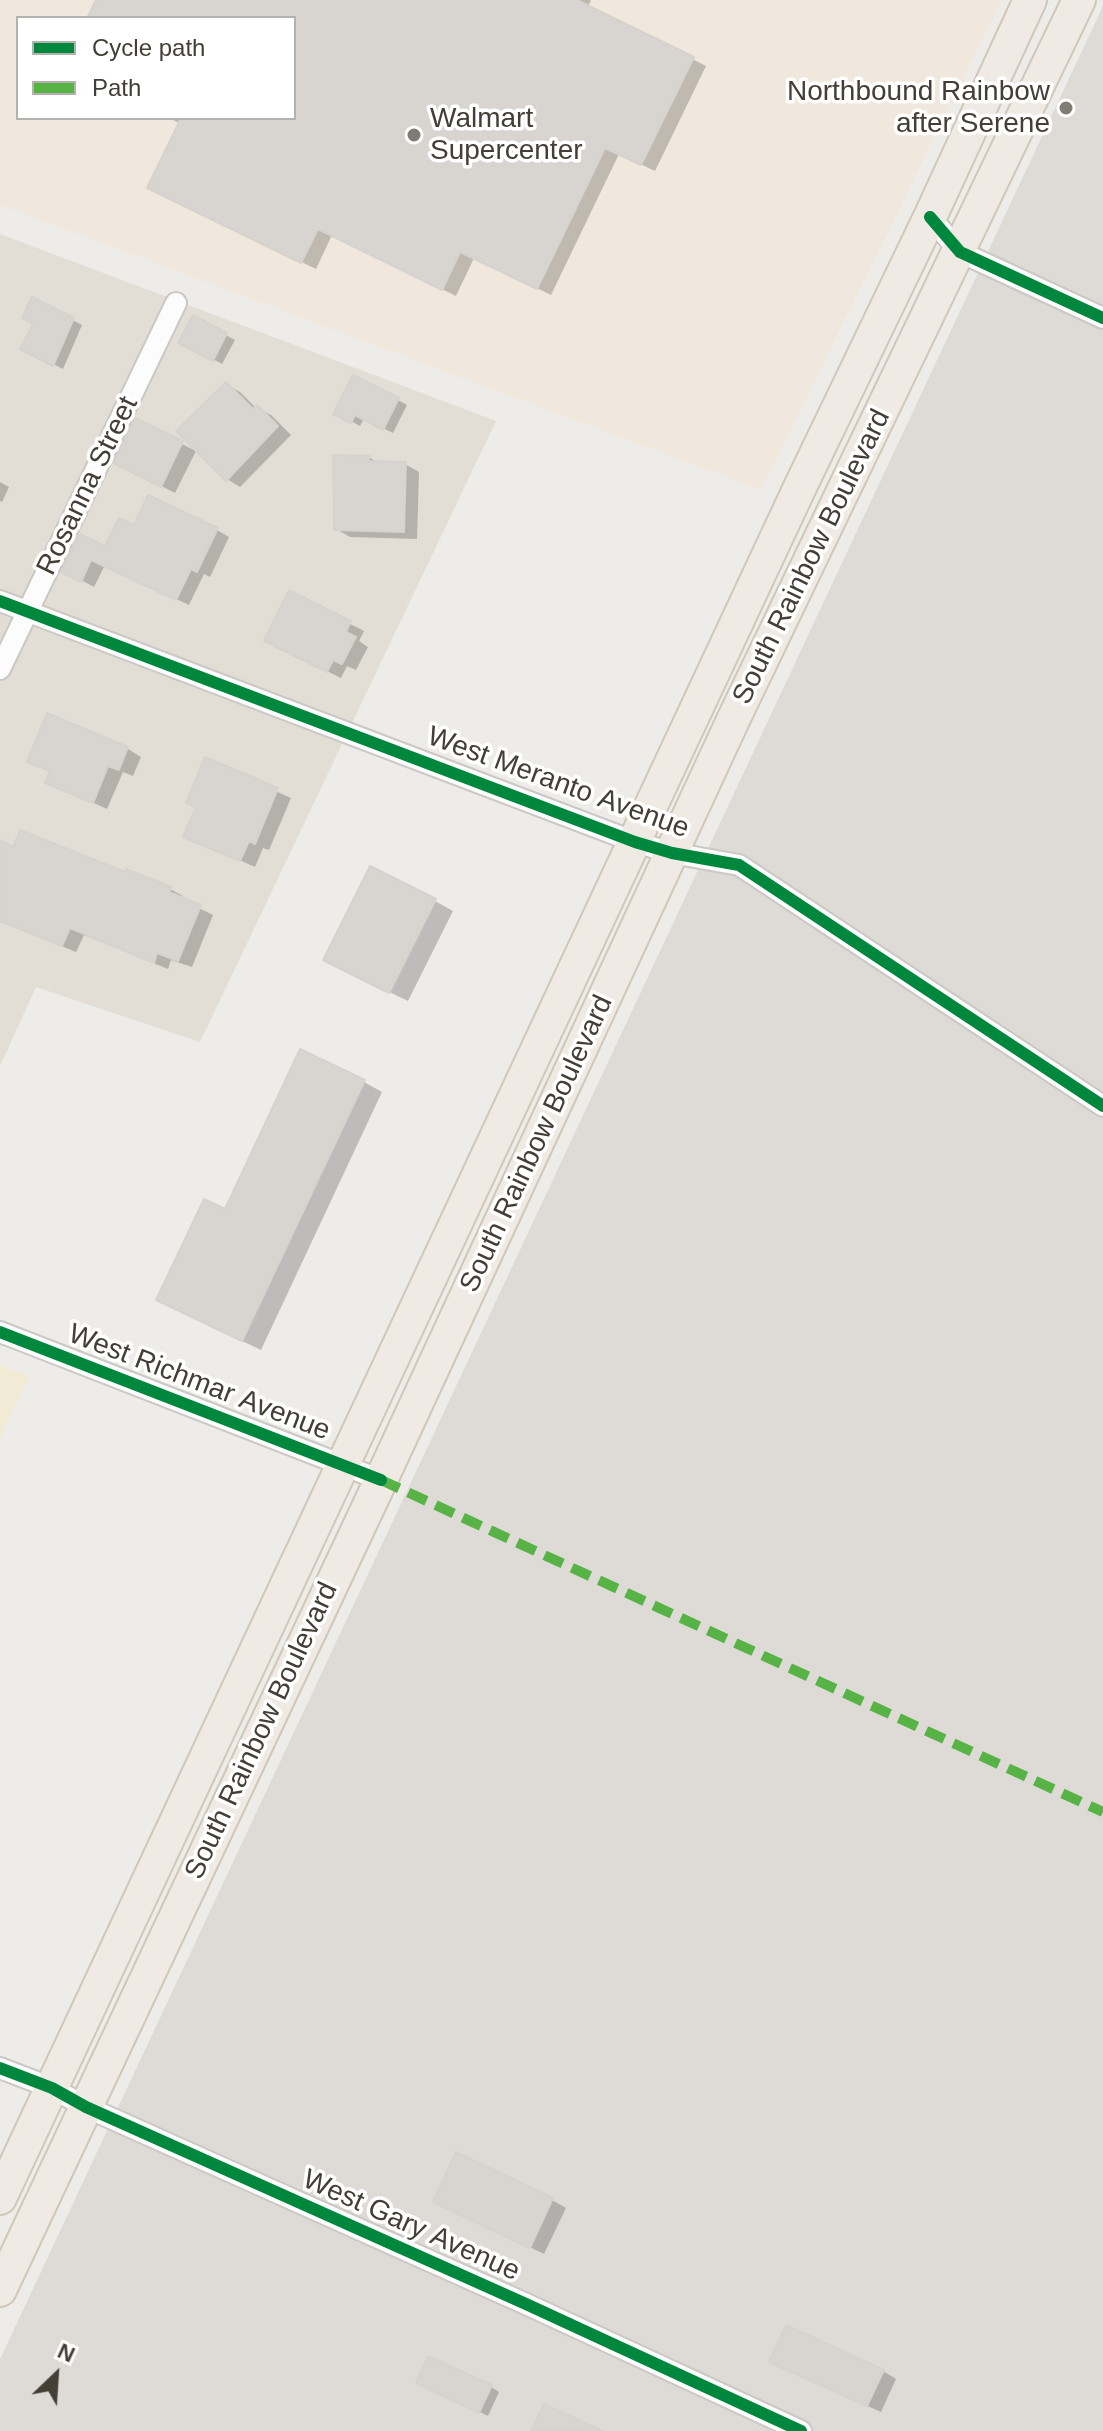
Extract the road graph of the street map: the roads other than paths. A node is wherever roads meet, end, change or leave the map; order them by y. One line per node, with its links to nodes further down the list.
1 (1030, 0): 3 (main road, South Rainbow Boulevard)
2 (1079, 0): 4 (main road, South Rainbow Boulevard)
3 (930, 217): 4 (street); 10 (main road, South Rainbow Boulevard)
4 (960, 252): 6 (street); 11 (main road, South Rainbow Boulevard)
5 (176, 303): 8 (street, Rosanna Street)
6 (1103, 318)
7 (0, 601): 8 (street, West Meranto Avenue)
8 (28, 611): 9 (street, Rosanna Street); 10 (street, West Meranto Avenue)
9 (0, 669)
10 (635, 842): 11 (street, West Meranto Avenue); 14 (main road, South Rainbow Boulevard)
11 (672, 853): 12 (street, West Meranto Avenue); 15 (main road, South Rainbow Boulevard)
12 (1103, 1106)
13 (0, 1332): 14 (street, West Richmar Avenue)
14 (343, 1464): 15 (street, West Richmar Avenue); 17 (main road, South Rainbow Boulevard)
15 (381, 1480): 18 (main road, South Rainbow Boulevard)
16 (0, 2068): 17 (street, West Gary Avenue)
17 (52, 2088): 18 (street, West Gary Avenue); 19 (main road, South Rainbow Boulevard)
18 (86, 2107): 20 (main road, South Rainbow Boulevard); 21 (street, West Gary Avenue)
19 (0, 2198)
20 (0, 2290)
21 (801, 2431)

